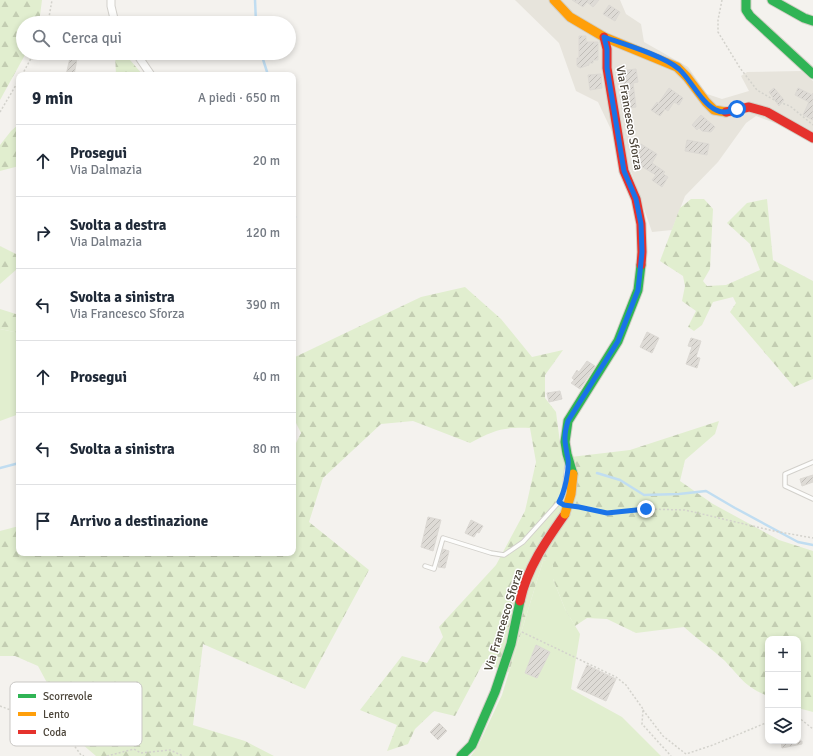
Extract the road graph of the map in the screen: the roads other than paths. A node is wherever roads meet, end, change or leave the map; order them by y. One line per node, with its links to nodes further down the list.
1 (111, 0): 5 (street)
2 (554, 0): 7 (street)
3 (746, 0): 10 (street)
4 (772, 0): 6 (street)
5 (113, 16)
6 (813, 21)
7 (604, 37): 11 (street); 12 (street, Via Francesco Sforza)
8 (141, 60): 9 (street)
9 (149, 72)
10 (813, 74)
11 (813, 138)
12 (568, 459): 15 (lane); 16 (street, Via Francesco Sforza, bridge)
13 (813, 462): 14 (lane)
14 (813, 499)
15 (425, 566)
16 (462, 756)

